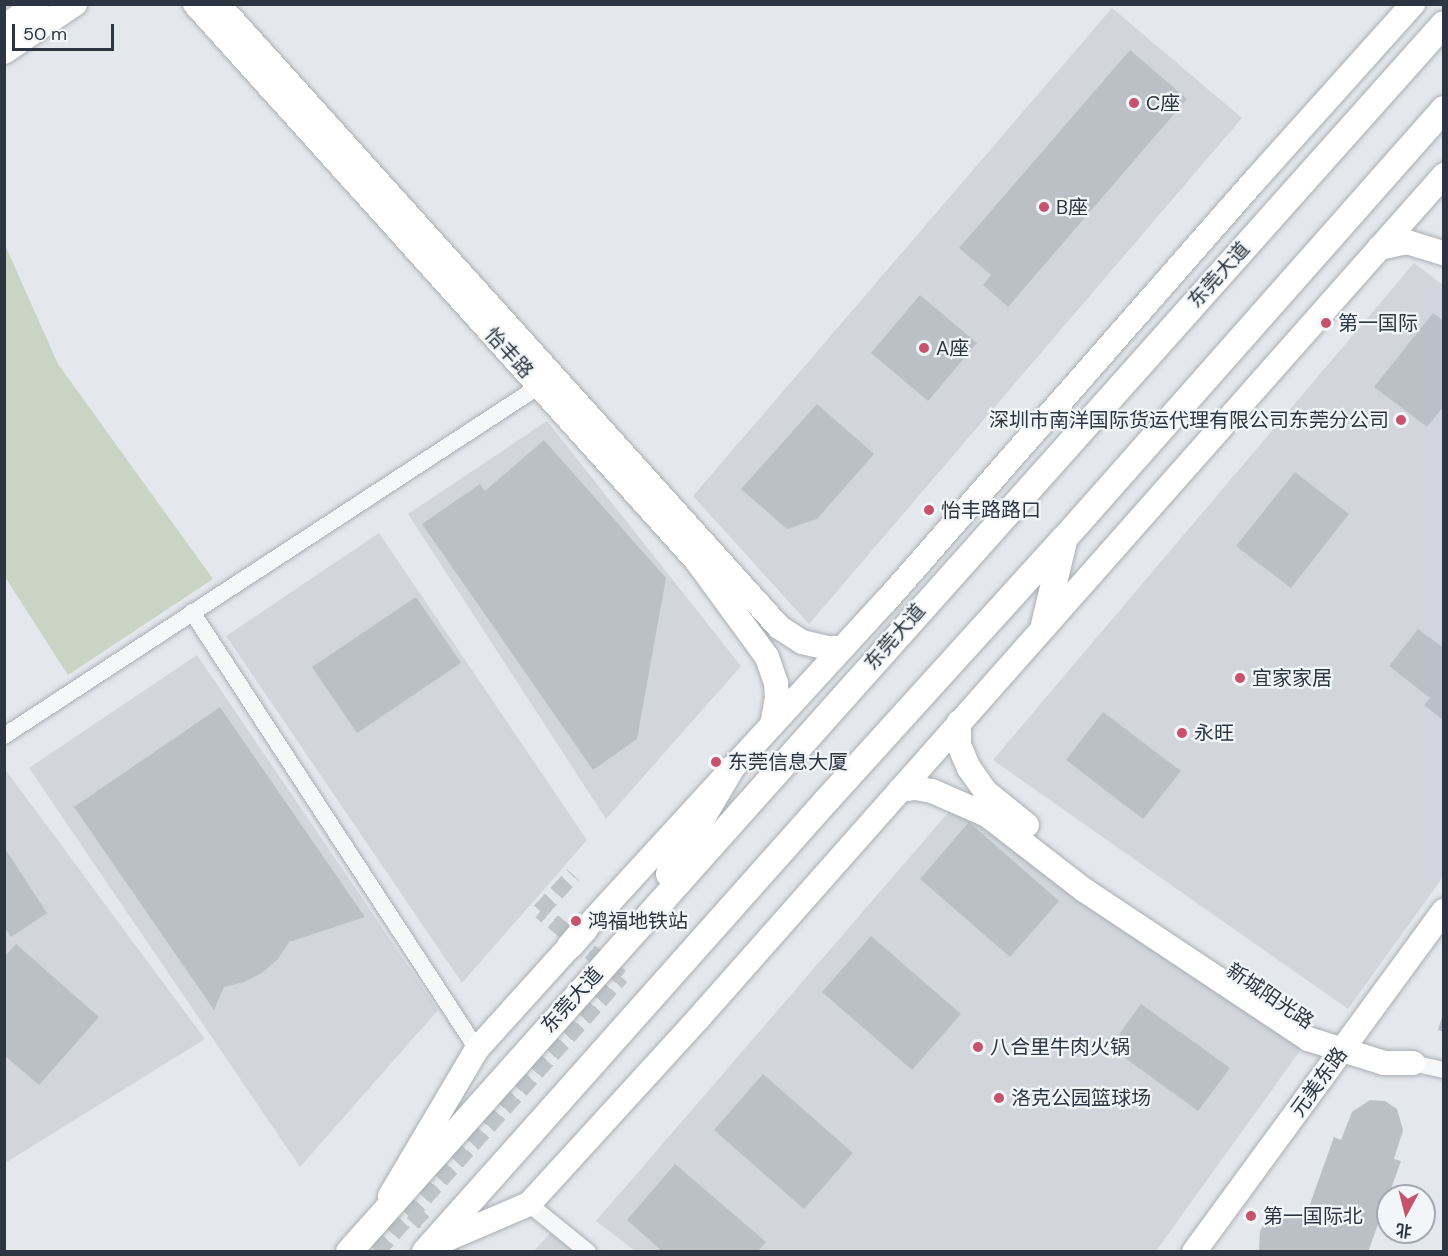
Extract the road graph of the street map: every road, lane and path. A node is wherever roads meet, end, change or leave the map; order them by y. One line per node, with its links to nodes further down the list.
1 (38, 4): 7 (street)
2 (75, 4): 8 (street)
3 (195, 4): 13 (street, 怡丰路)
4 (218, 4): 13 (street, 怡丰路)
5 (1413, 4): 17 (street)
6 (1443, 24): 24 (main road, 东莞大道)
7 (4, 26)
8 (4, 52)
9 (1443, 109): 14 (main road)
10 (1443, 175): 11 (street)
11 (1379, 248): 12 (street); 16 (street)
12 (1443, 253)
13 (547, 381): 15 (street); 17 (street, 怡丰路); 19 (street, 怡丰路)
14 (1064, 539): 16 (main road); 32 (main road)
15 (192, 612): 20 (street); 27 (street)
16 (1044, 625): 18 (street)
17 (842, 648): 19 (street)
18 (959, 722): 22 (street); 26 (street, 新城阳光路)
19 (772, 724): 21 (street)
20 (4, 736)
21 (731, 769): 24 (main road); 27 (street)
22 (900, 790): 26 (street, 新城阳光路); 30 (street)
23 (1443, 911): 26 (street, 元美东路)
24 (633, 933): 31 (main road, 东莞大道)
25 (1443, 937): 26 (street, 元美东路)
26 (1354, 1047): 28 (street, 新城阳光路); 35 (street, 元美东路); 36 (street, 元美东路)
27 (477, 1048): 31 (street)
28 (1413, 1063): 29 (street)
29 (1443, 1070)
30 (529, 1204): 32 (street); 34 (street)
31 (375, 1221): 33 (main road, 东莞大道)
32 (427, 1249)
33 (349, 1251)
34 (588, 1251)
35 (1194, 1251)
36 (1212, 1251)

